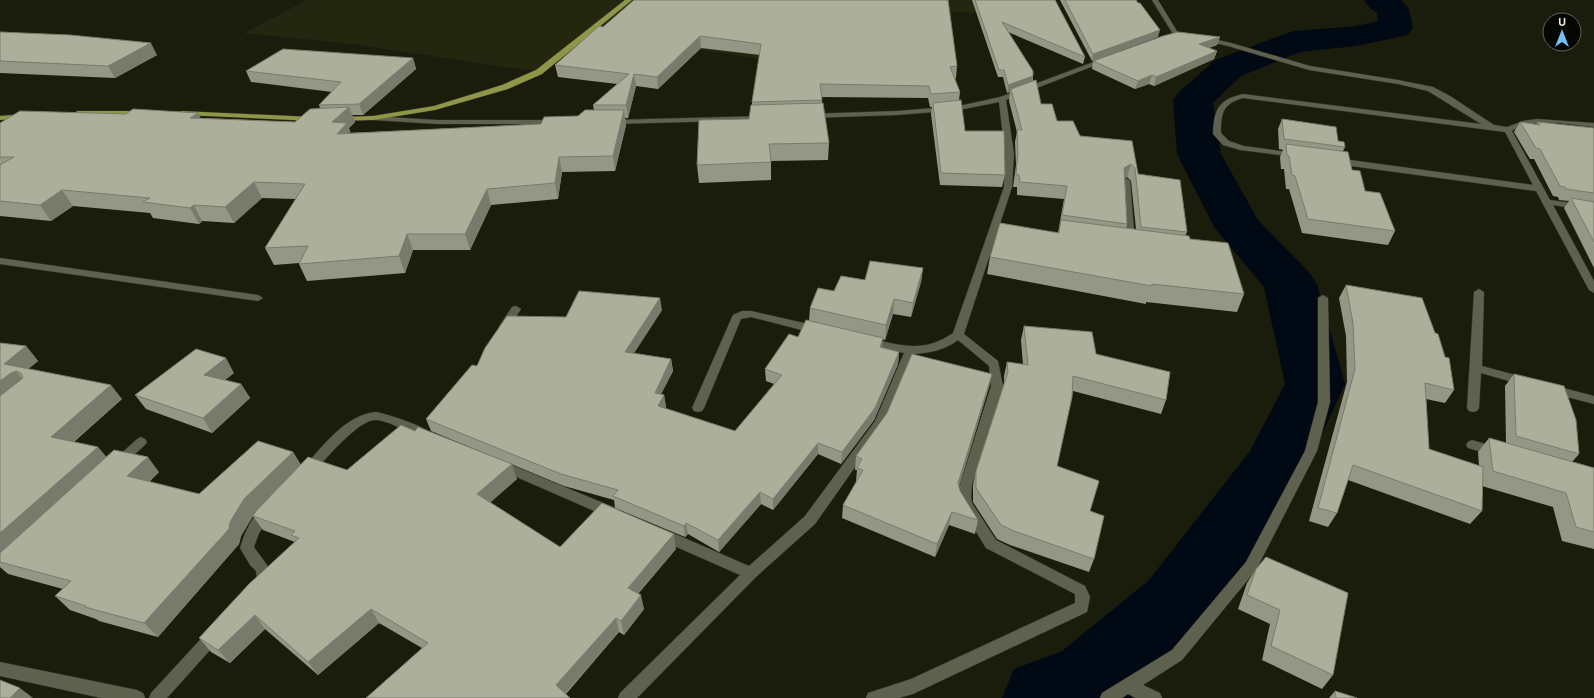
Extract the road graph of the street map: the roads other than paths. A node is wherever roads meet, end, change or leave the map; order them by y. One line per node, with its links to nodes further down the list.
1 (629, 0): 11 (main road)
2 (1155, 0): 16 (street)
3 (1116, 56): 4 (street)
4 (1002, 99): 9 (street); 33 (street)
5 (150, 113): 7 (main road)
6 (173, 113): 11 (main road)
7 (75, 114)
8 (36, 115): 10 (main road)
9 (802, 117)
10 (0, 118)
11 (373, 118): 13 (street)
12 (770, 118): 14 (street)
13 (568, 122)
14 (606, 122)
15 (1594, 125): 17 (street)
16 (1492, 127): 17 (street); 18 (street)
17 (1508, 130): 21 (street)
18 (1306, 156)
19 (1329, 160): 21 (street)
20 (1126, 181): 24 (street)
21 (1540, 189): 22 (street)
22 (1548, 202): 23 (street); 26 (street)
23 (1594, 209)
24 (1130, 243)
25 (0, 261): 29 (street)
26 (1590, 275): 27 (street)
27 (1594, 290)
28 (1479, 292): 37 (street)
29 (258, 298)
30 (1323, 298): 57 (street)
31 (516, 309): 34 (street)
32 (826, 332): 39 (street)
33 (958, 335): 36 (street); 61 (street)
34 (498, 336)
35 (857, 339): 36 (street)
36 (910, 351): 53 (street)
37 (1476, 368): 38 (street); 40 (street)
38 (1594, 400)
39 (698, 408)
40 (1473, 408)
41 (430, 421): 42 (street)
42 (420, 432): 43 (street); 49 (street)
43 (441, 441)
44 (141, 442): 48 (street)
45 (1472, 445): 46 (street)
46 (1510, 455)
47 (491, 461): 51 (street)
48 (106, 474)
49 (298, 480)
50 (276, 503): 54 (street)
51 (621, 517)
52 (650, 529): 53 (street)
53 (751, 573): 60 (street)
54 (253, 592)
55 (226, 622): 59 (street)
56 (0, 669): 58 (street)
57 (1127, 686): 62 (street); 63 (street)
58 (137, 698)
59 (157, 698)
60 (626, 698)
61 (874, 698)
62 (1108, 698)
63 (1154, 698)

